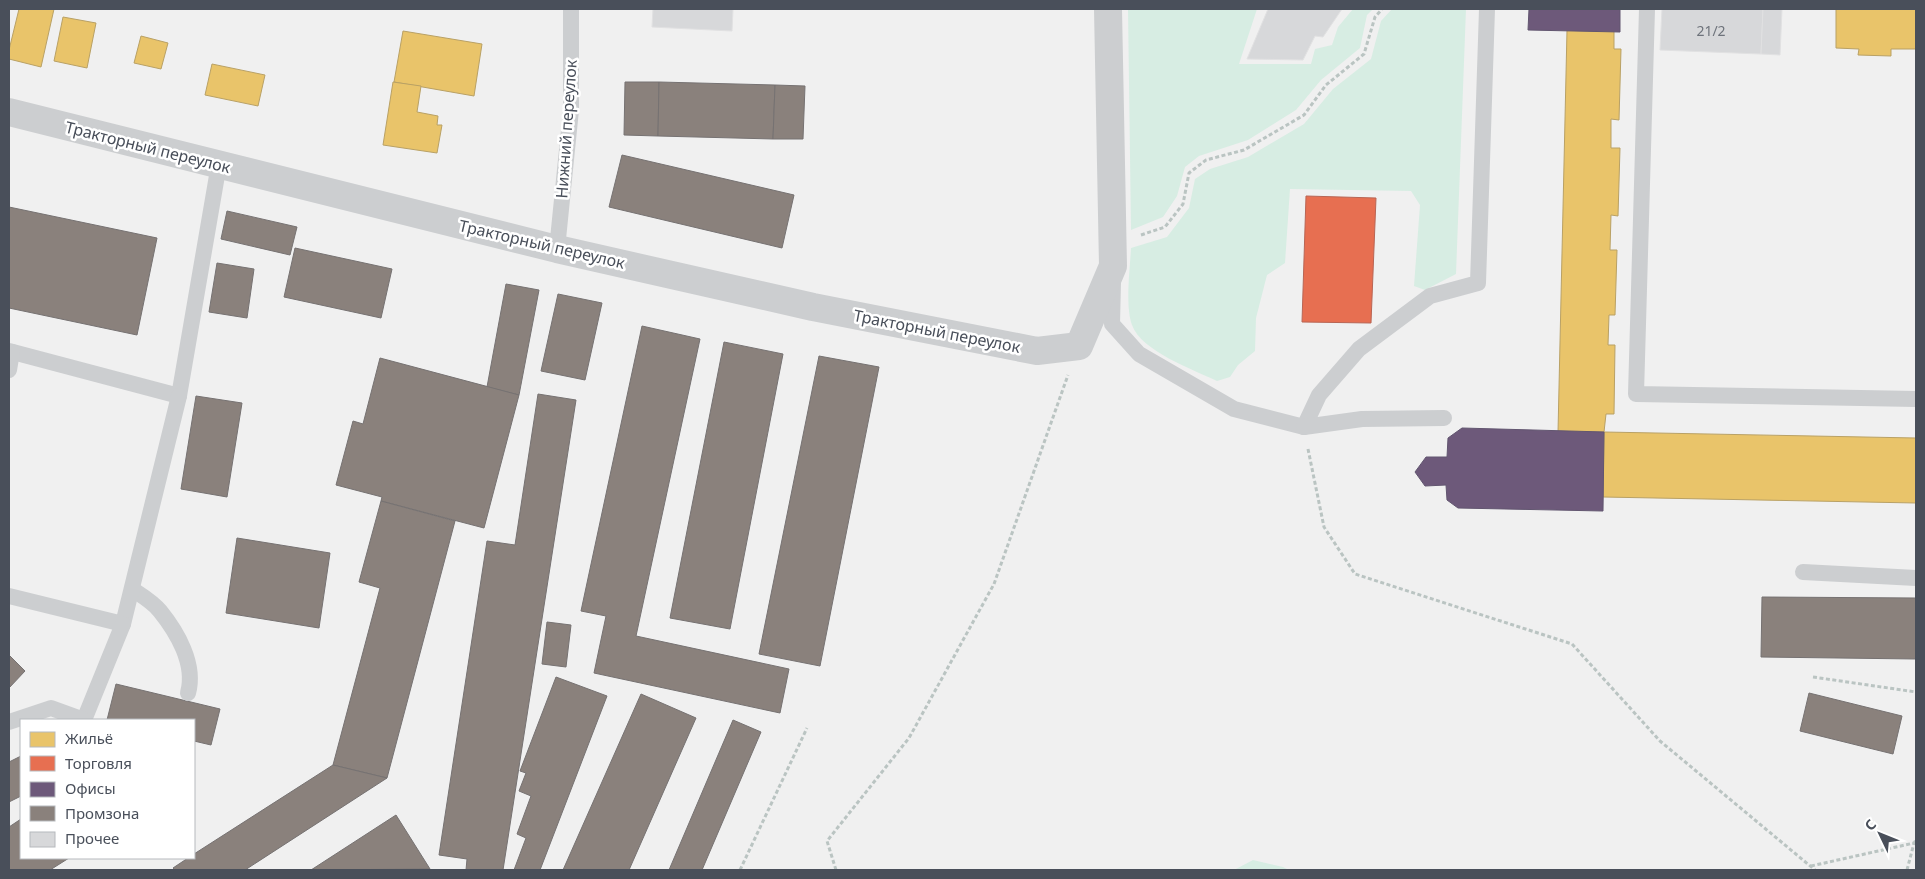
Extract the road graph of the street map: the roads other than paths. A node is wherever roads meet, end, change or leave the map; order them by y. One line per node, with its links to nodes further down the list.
1 (571, 9): 7 (lane, Нижний переулок)
2 (1108, 9): 8 (street)
3 (1487, 9): 14 (lane)
4 (1648, 9): 12 (lane)
5 (9, 112): 6 (street, Тракторный переулок)
6 (219, 164): 7 (street, Тракторный переулок); 11 (lane)
7 (557, 249): 8 (street, Тракторный переулок)
8 (1113, 256): 14 (lane)
9 (10, 352): 10 (lane); 11 (lane)
10 (9, 370)
11 (179, 396): 17 (lane)
12 (1916, 399)
13 (1444, 418): 14 (lane)
14 (1304, 427)
15 (1803, 572): 16 (lane)
16 (1916, 578)
17 (132, 589): 19 (lane); 20 (lane)
18 (9, 596): 19 (lane)
19 (123, 624): 22 (lane)
20 (188, 693)
21 (81, 719): 23 (lane)
22 (84, 719)
23 (9, 722)

